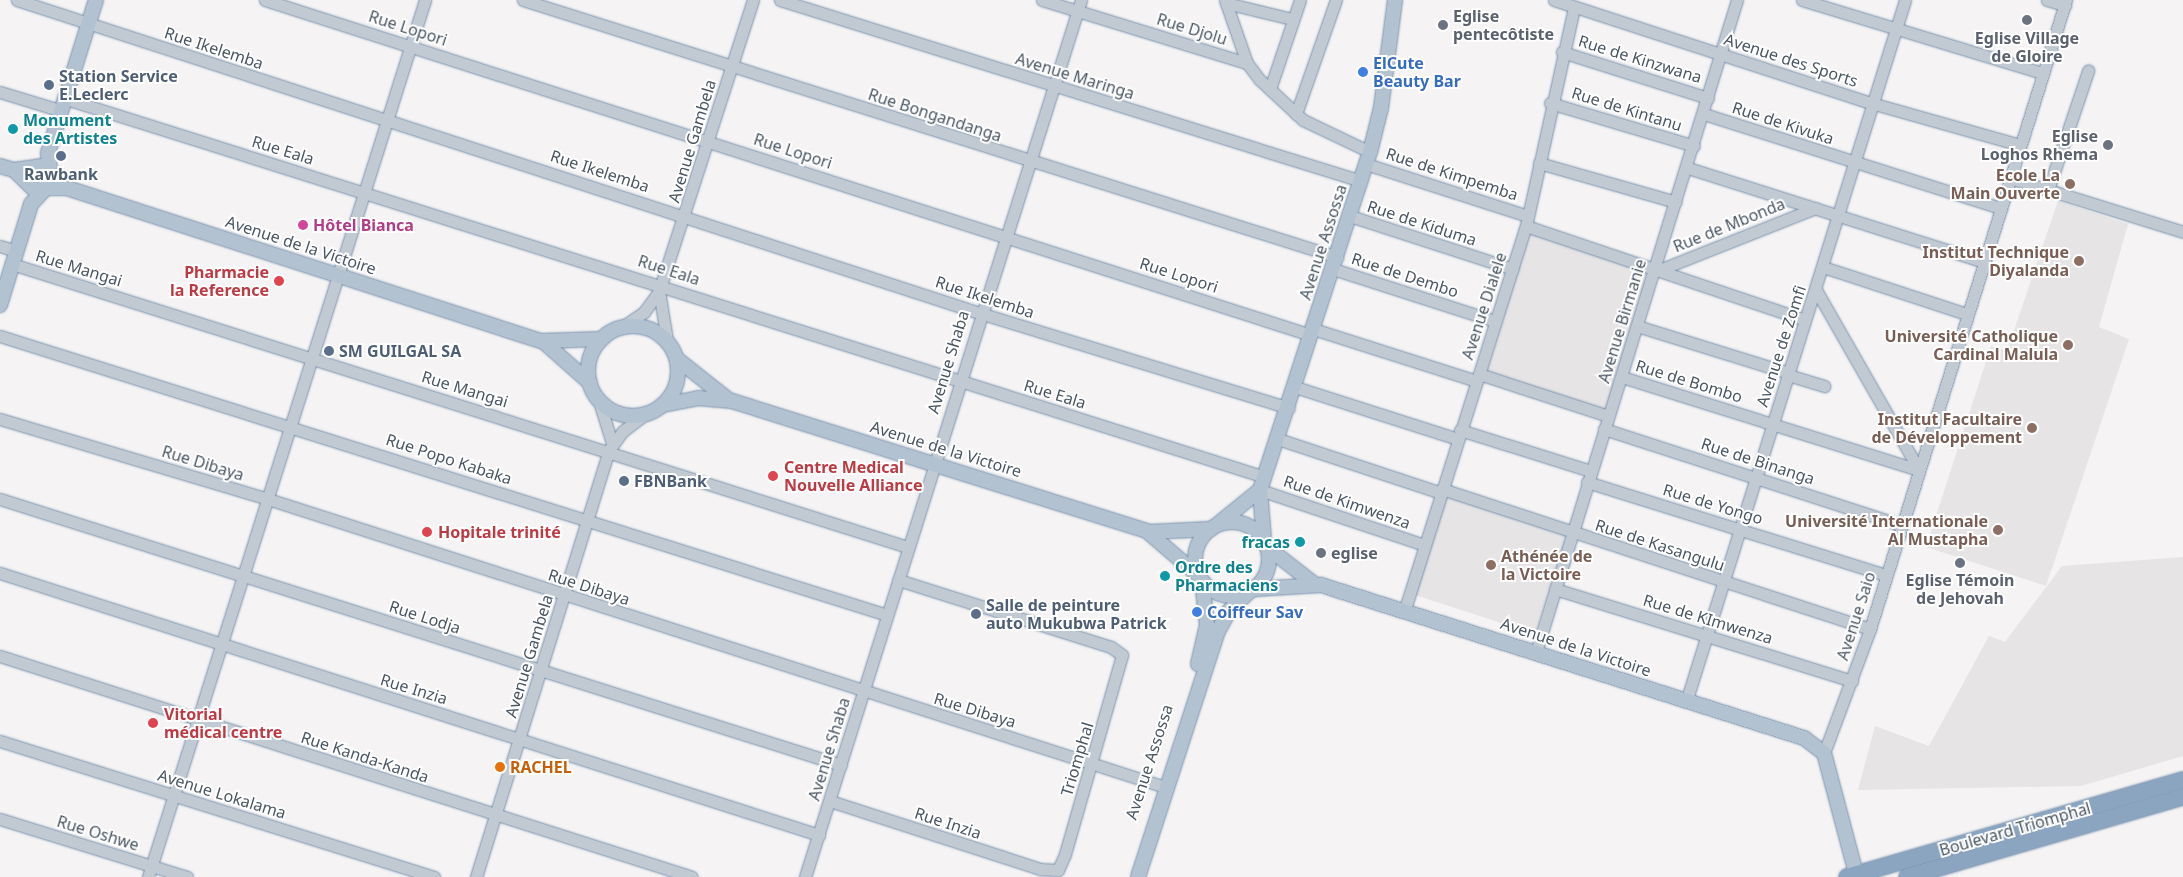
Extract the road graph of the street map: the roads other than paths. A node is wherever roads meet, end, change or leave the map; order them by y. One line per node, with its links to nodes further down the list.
1 (17, 0): 22 (street, Rue Ikelemba)
2 (96, 0): 22 (main road)
3 (265, 0): 24 (street, Rue Lopori)
4 (425, 0): 24 (street)
5 (524, 0): 28 (street, Rue Bongandanga)
6 (753, 0): 28 (street, Avenue Gambela)
7 (780, 0): 31 (street, Avenue Maringa)
8 (1042, 0): 19 (street, Rue Djolu)
9 (1300, 0): 21 (street)
10 (1336, 0): 38 (street)
11 (1395, 0): 44 (main road, Avenue Assossa)
12 (1554, 0): 20 (street, Avenue des Sports)
13 (1737, 0): 26 (street, Avenue Birmanie)
14 (1802, 0): 23 (street)
15 (1905, 0): 23 (street, Avenue de Zomfi)
16 (2047, 0): 18 (street)
17 (1225, 2): 21 (street); 27 (street)
18 (2065, 3): 30 (street, Avenue Saio)
19 (1079, 6): 27 (street, Rue Djolu); 31 (street, Avenue Shaba)
20 (1574, 7): 25 (street, Avenue Dialele); 26 (street, Avenue des Sports)
21 (1292, 19): 32 (street)
22 (87, 25): 37 (main road); 40 (street, Rue Ikelemba)
23 (1896, 31): 30 (street); 36 (street, Avenue de Zomfi)
24 (411, 46): 40 (street); 41 (street, Rue Lopori)
25 (1562, 52): 34 (street, Rue de Kinzwana); 35 (street, Avenue Dialele)
26 (1721, 54): 34 (street, Avenue Birmanie); 36 (street, Avenue des Sports)
27 (1247, 62): 32 (street, Rue de Kimpemba)
28 (732, 66): 41 (street, Avenue Gambela); 45 (street, Rue Bongandanga)
29 (2088, 71): 56 (street)
30 (2043, 74): 42 (street, Avenue Saio)
31 (1053, 87): 45 (street, Avenue Shaba); 53 (street, Avenue Maringa)
32 (1270, 90): 38 (street, Rue de Kimpemba)
33 (0, 92): 37 (street, Rue Eala)
34 (1708, 98): 39 (street, Avenue Birmanie)
35 (1550, 102): 43 (street, Rue de Kintanu); 47 (street, Avenue Dialele)
36 (1871, 103): 42 (street, Avenue des Sports); 46 (street, Avenue de Zomfi)
37 (61, 104): 50 (main road); 57 (street, Rue Eala)
38 (1296, 114): 44 (street, Rue de Kimpemba)
39 (1704, 114): 43 (street, Avenue Birmanie); 46 (street, Rue de Kivuka)
40 (388, 121): 57 (street); 62 (street, Rue Ikelemba)
41 (708, 141): 62 (street, Avenue Gambela); 66 (street, Rue Lopori)
42 (2020, 145): 52 (street, Avenue Saio)
43 (1694, 146): 49 (street, Avenue Birmanie)
44 (1368, 158): 53 (main road, Avenue Assossa); 64 (street, Rue de Kimpemba)
45 (1029, 162): 66 (street, Avenue Shaba); 70 (street, Rue Bongandanga)
46 (1853, 162): 60 (street, Rue de Kivuka); 61 (street, Avenue de Zomfi)
47 (1539, 163): 58 (street); 64 (street, Avenue Dialele)
48 (0, 166): 51 (main road)
49 (1688, 168): 58 (street, Avenue Birmanie); 59 (street)
50 (44, 169): 51 (main road); 54 (main road); 54 (main road); 55 (main road)
51 (14, 170): 54 (main road)
52 (2010, 178): 56 (street); 60 (street, Avenue Saio)
53 (1361, 181): 63 (main road, Avenue Assossa)
54 (38, 187): 55 (main road, Avenue de la Victoire); 68 (main road)
55 (67, 188): 74 (main road, Avenue de la Victoire)
56 (2048, 190): 65 (street)
57 (366, 192): 74 (street); 75 (street, Rue Eala)
58 (1676, 202): 73 (street, Avenue Birmanie)
59 (1816, 208): 61 (street); 73 (street, Rue de Mbonda)
60 (2001, 208): 69 (street, Avenue Saio)
61 (1837, 214): 69 (street); 71 (street, Avenue de Zomfi)
62 (685, 215): 75 (street, Avenue Gambela); 78 (street, Rue Ikelemba)
63 (1350, 216): 70 (main road, Avenue Assossa); 72 (street, Rue de Kiduma)
64 (1527, 221): 72 (street, Avenue Dialele); 73 (street, Rue de Kimpemba)
65 (2183, 232)
66 (1006, 237): 78 (street, Avenue Shaba); 84 (street, Rue Lopori)
67 (0, 246): 68 (street, Rue Mangai)
68 (14, 257): 77 (main road); 89 (street, Rue Mangai)
69 (1984, 262): 79 (street, Avenue Saio)
70 (1335, 263): 81 (street, Rue de Dembo); 84 (main road, Avenue Assossa)
71 (1823, 267): 76 (street, Avenue de Zomfi); 79 (street)
72 (1513, 269): 81 (street, Avenue Dialele)
73 (1654, 272): 80 (street, Rue de Kimpemba); 82 (street, Avenue Birmanie)
74 (338, 275): 88 (main road, Avenue de la Victoire); 89 (street)
75 (660, 288): 83 (street); 87 (street); 94 (street, Rue Eala)
76 (1816, 290): 80 (street, Avenue de Zomfi); 112 (street)
77 (0, 305)
78 (980, 313): 94 (street, Avenue Shaba); 101 (street, Rue Ikelemba)
79 (1967, 314): 112 (street, Avenue Saio)
80 (1805, 320): 91 (street, Avenue de Zomfi)
81 (1495, 321): 93 (street, Avenue Dialele)
82 (1637, 326): 91 (street); 92 (street, Avenue Birmanie)
83 (622, 327): 86 (main road); 87 (main road)
84 (1312, 332): 93 (street); 97 (main road, Avenue Assossa)
85 (0, 336): 106 (street, Rue Popo Kabaka)
86 (602, 339): 88 (main road); 95 (main road)
87 (666, 340): 90 (main road)
88 (542, 341): 95 (main road)
89 (311, 358): 106 (street); 110 (street, Rue Mangai)
90 (677, 359): 99 (main road); 100 (main road)
91 (1788, 374): 96 (street); 105 (street, Avenue de Zomfi)
92 (1622, 377): 103 (street, Avenue Birmanie); 105 (street, Rue de Bombo)
93 (1478, 378): 103 (street); 108 (street, Avenue Dialele)
94 (959, 381): 111 (street, Avenue Shaba); 114 (street, Rue Eala)
95 (590, 384): 98 (main road)
96 (1824, 386)
97 (1295, 387): 101 (main road, Avenue Assossa); 108 (street, Rue de Yongo)
98 (598, 398): 102 (main road); 110 (street)
99 (732, 401): 100 (main road); 111 (main road, Avenue de la Victoire)
100 (663, 405): 102 (main road)
101 (1289, 408): 109 (main road, Avenue Assossa)
102 (647, 413): 110 (street)
103 (1608, 416): 107 (street, Avenue Birmanie)
104 (0, 419): 119 (street, Rue Dibaya)
105 (1773, 423): 112 (street, Rue de Bombo); 115 (street, Avenue de Zomfi)
106 (290, 425): 119 (street); 120 (street, Rue Popo Kabaka)
107 (1604, 429): 113 (street, Avenue Birmanie); 115 (street, Rue de Binanga)
108 (1459, 435): 113 (street, Rue de Yongo); 117 (street, Avenue Dialele)
109 (1278, 440): 114 (main road, Avenue Assossa); 117 (street, Rue de Kasangulu)
110 (610, 447): 120 (street, Avenue Gambela); 128 (street, Rue Mangai)
111 (934, 462): 124 (main road, Avenue de la Victoire); 128 (street, Avenue Shaba)
112 (1919, 470): 121 (street, Avenue Saio)
113 (1589, 476): 123 (street, Rue de Yongo); 125 (street, Avenue Birmanie)
114 (1265, 477): 116 (main road, Avenue Assossa)
115 (1756, 478): 121 (street, Rue de Binanga); 123 (street, Avenue de Zomfi)
116 (1260, 490): 122 (main road); 126 (main road); 127 (street, Rue de Kimwenza)
117 (1441, 491): 125 (street, Rue de Kasangulu); 127 (street, Avenue Dialele)
118 (0, 499): 131 (street, Rue Lodja)
119 (268, 499): 131 (street); 138 (street, Rue Dibaya)
120 (586, 521): 138 (street, Avenue Gambela); 140 (street, Rue Popo Kabaka)
121 (1901, 524): 130 (street, Avenue Saio)
122 (1213, 528): 124 (main road); 126 (main road); 132 (main road)
123 (1739, 529): 130 (street, Rue de Yongo); 134 (street, Avenue de Zomfi)
124 (1149, 532): 132 (main road)
125 (1571, 534): 134 (street, Rue de Kasangulu); 136 (street, Avenue Birmanie)
126 (1266, 544): 135 (main road); 137 (main road)
127 (1424, 545): 139 (street, Avenue Dialele)
128 (908, 547): 133 (street, Avenue Shaba)
129 (0, 574): 143 (street, Rue Inzia)
130 (1886, 575): 141 (street, Avenue Saio)
131 (244, 576): 143 (street); 147 (street, Rue Lodja)
132 (1201, 579): 137 (main road); 146 (main road)
133 (898, 580): 140 (street, Avenue Shaba); 155 (street, Triomphal)
134 (1722, 582): 141 (street, Rue de Kasangulu); 142 (street, Avenue de Zomfi)
135 (1313, 584): 137 (main road); 139 (main road, Avenue de la Victoire)
136 (1555, 589): 142 (street, Rue de KImwenza); 144 (street, Avenue Birmanie)
137 (1252, 591): 146 (main road)
138 (564, 596): 147 (street, Avenue Gambela); 149 (street, Rue Dibaya)
139 (1404, 609): 144 (main road, Avenue de la Victoire)
140 (887, 615): 149 (street, Avenue Shaba)
141 (1870, 629): 148 (street, Avenue Saio)
142 (1706, 636): 148 (street, Rue de KImwenza); 150 (street, Avenue de Zomfi)
143 (222, 646): 151 (street); 152 (street, Rue Inzia)
144 (1536, 652): 150 (main road, Avenue de la Victoire)
145 (0, 656): 151 (street, Rue Kanda-Kanda)
146 (1204, 658): 158 (main road, Avenue Assossa)
147 (542, 672): 152 (street, Avenue Gambela); 156 (street, Rue Lodja)
148 (1852, 681): 154 (street, Avenue Saio)
149 (864, 692): 155 (street, Rue Dibaya); 156 (street, Avenue Shaba)
150 (1686, 702): 154 (main road, Avenue de la Victoire)
151 (198, 721): 159 (street); 162 (street, Rue Kanda-Kanda)
152 (520, 739): 162 (street, Avenue Gambela); 164 (street, Rue Inzia)
153 (0, 741): 159 (street, Avenue Lokalama)
154 (1824, 753): 167 (main road)
155 (1092, 764): 158 (street, Rue Dibaya); 165 (street, Triomphal)
156 (841, 765): 161 (street, Avenue Shaba)
157 (2183, 780): 167 (highway, Boulevard Triomphal)
158 (1164, 787): 173 (main road, Avenue Assossa); 174 (main road, Avenue Assossa)
159 (173, 796): 166 (street); 169 (street, Avenue Lokalama)
160 (2183, 797): 175 (highway, Boulevard Triomphal)
161 (830, 801): 164 (street, Avenue Shaba); 165 (street, Rue Inzia)
162 (496, 817): 170 (street, Avenue Gambela); 171 (street, Rue Kanda-Kanda)
163 (0, 819): 166 (street, Rue Oshwe)
164 (819, 835): 172 (street, Avenue Shaba)
165 (1058, 870)
166 (150, 872): 168 (street, Rue Oshwe)
167 (1854, 876)
168 (187, 877)
169 (434, 877)
170 (476, 877)
171 (692, 877)
172 (806, 877)
173 (1130, 877)
174 (1138, 877)
175 (1907, 877)

